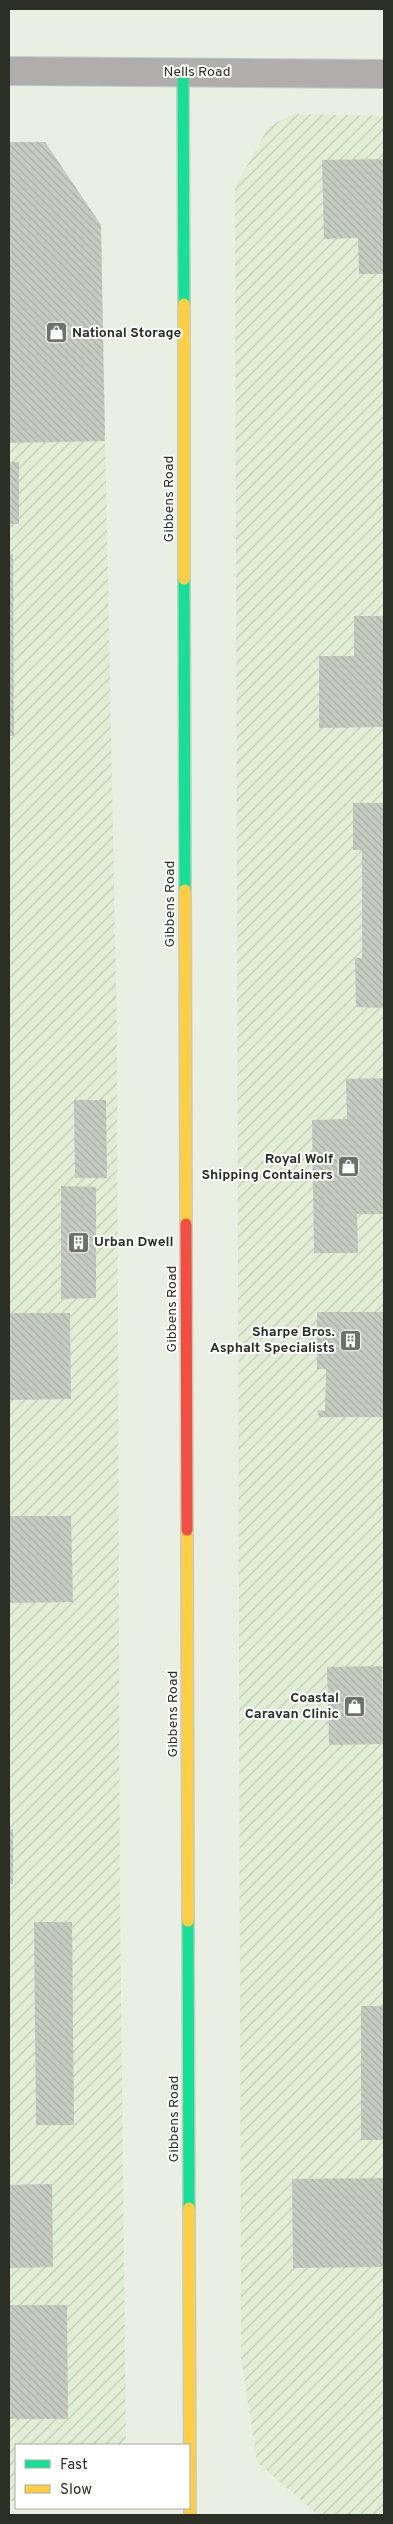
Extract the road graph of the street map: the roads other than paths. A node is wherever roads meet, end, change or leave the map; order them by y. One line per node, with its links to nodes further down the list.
1 (9, 71): 2 (street, Nells Road)
2 (183, 72): 3 (street, Nells Road); 4 (street, Gibbens Road)
3 (384, 74)
4 (190, 2444)

